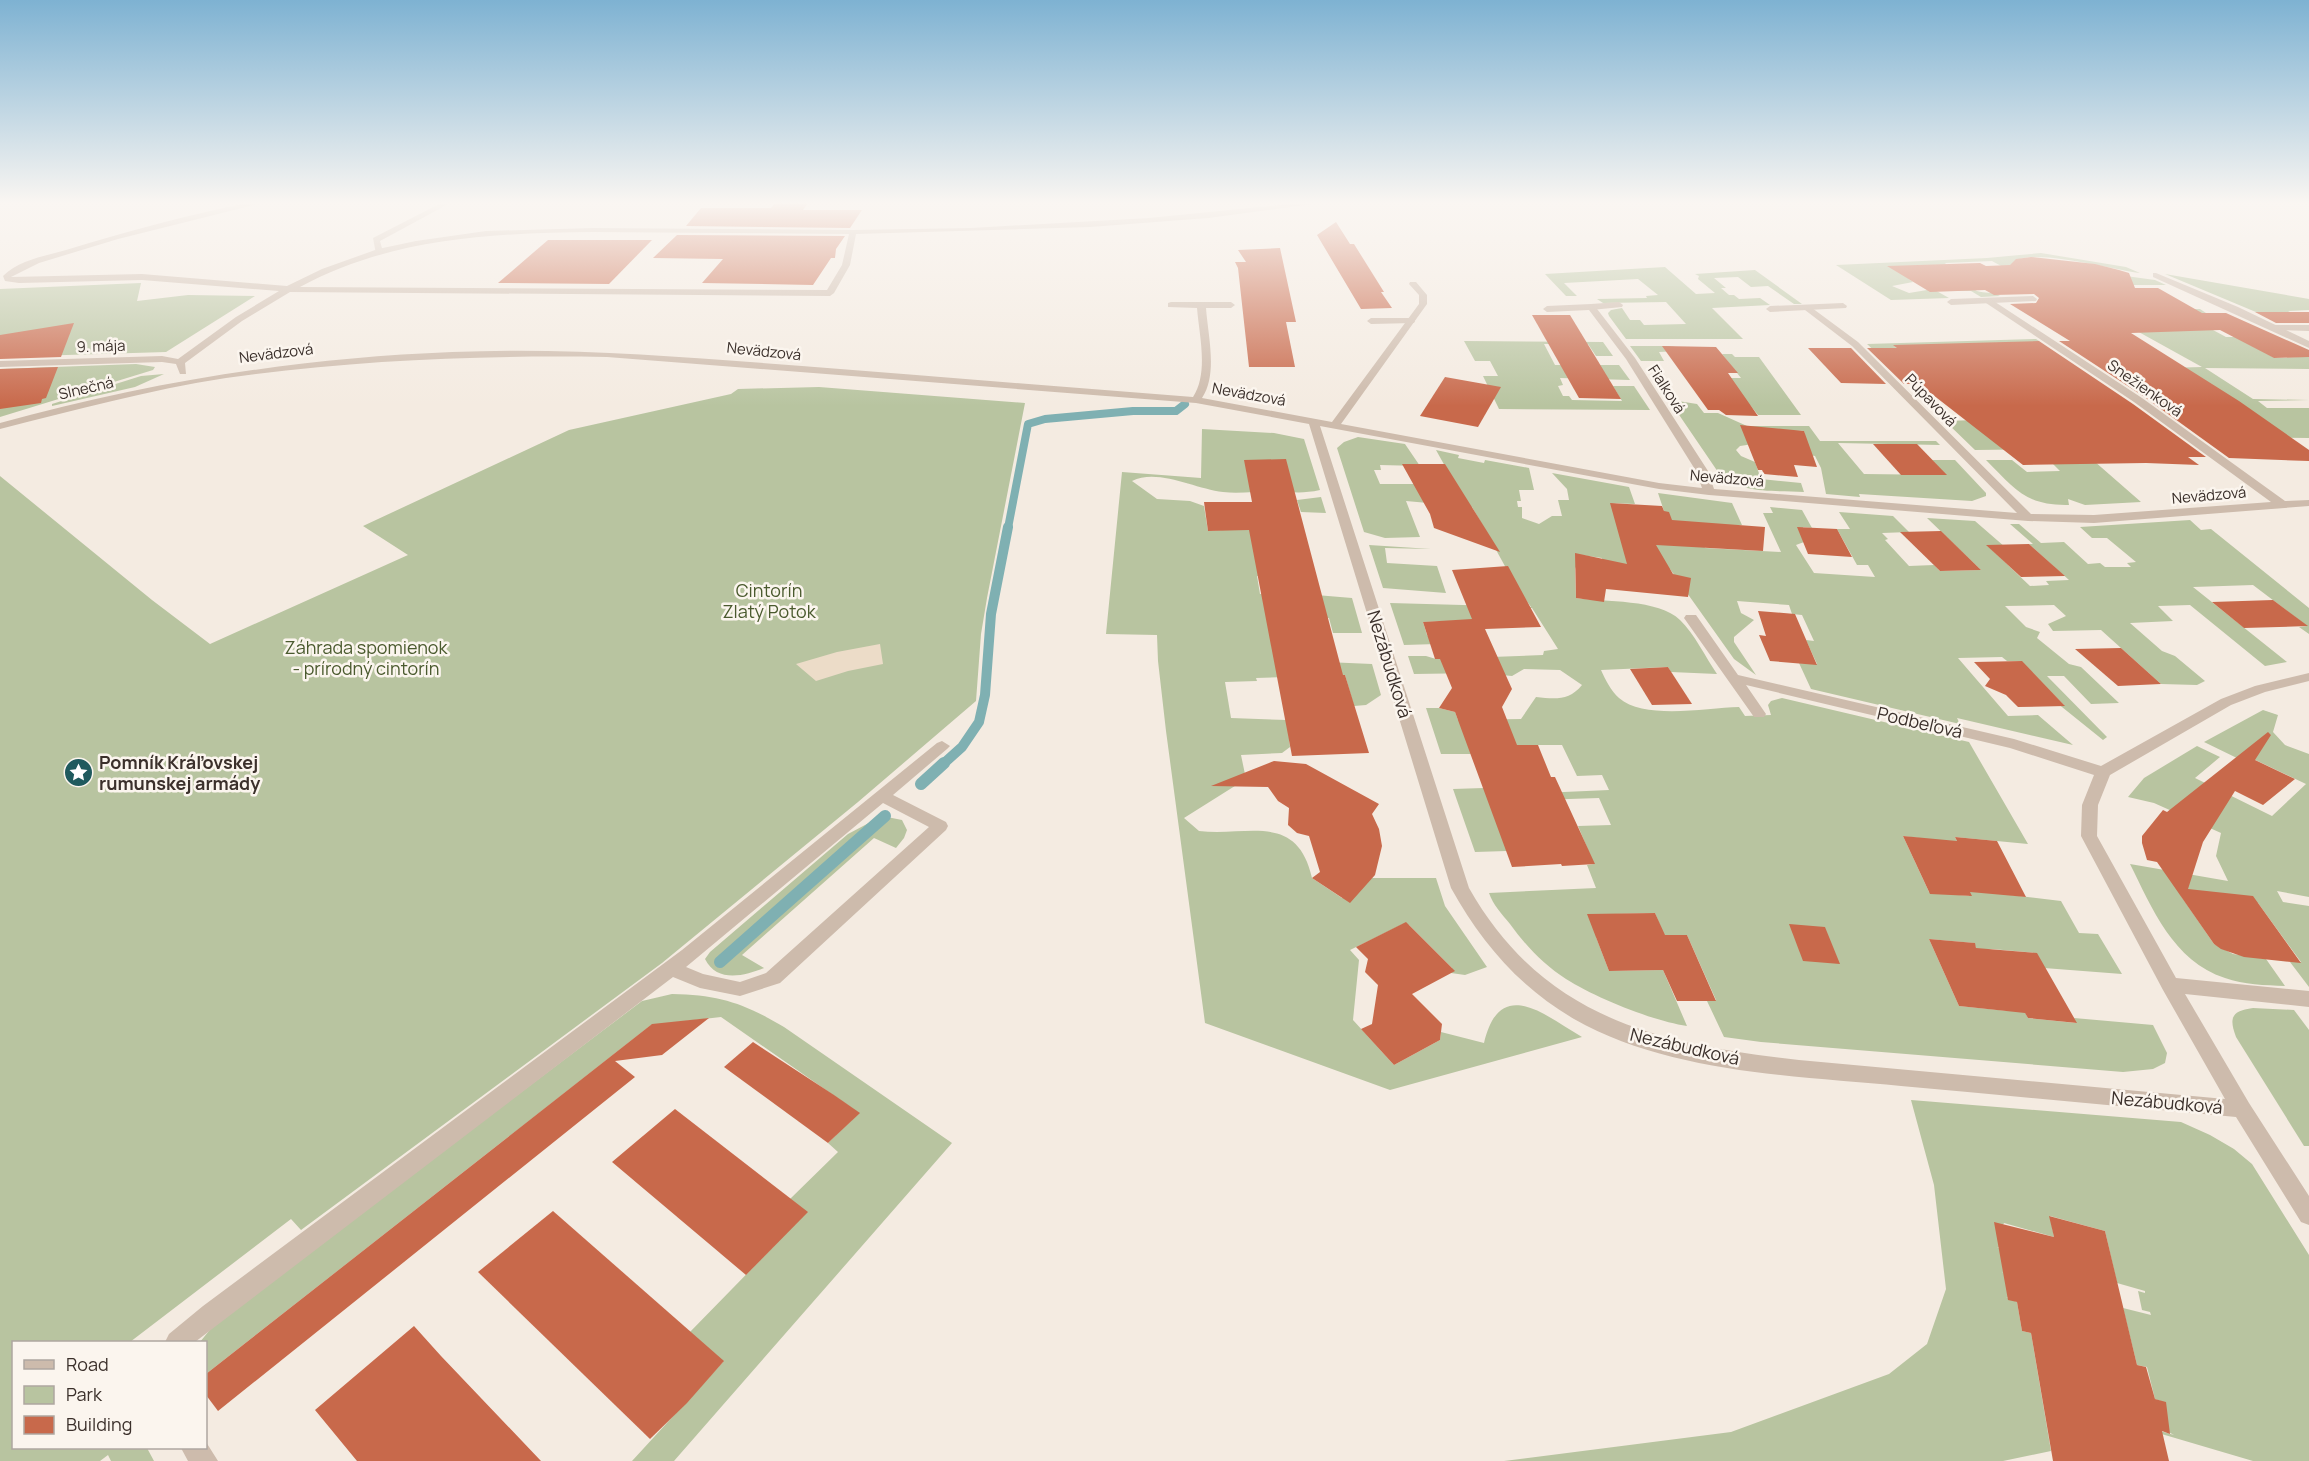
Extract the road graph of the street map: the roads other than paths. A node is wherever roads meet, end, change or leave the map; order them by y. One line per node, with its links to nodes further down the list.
1 (17, 270): 6 (street)
2 (327, 270): 6 (street)
3 (843, 270): 6 (street)
4 (2156, 275): 21 (street)
5 (1413, 284): 20 (street)
6 (289, 289): 24 (street)
7 (2033, 299): 8 (street)
8 (1989, 301): 9 (street); 32 (street, Snežienková)
9 (1951, 302)
10 (1171, 305): 11 (street)
11 (1201, 305): 12 (street); 27 (street)
12 (1232, 305)
13 (1618, 305): 15 (street)
14 (1843, 306): 16 (street)
15 (1591, 307): 17 (street); 31 (street, Fialková)
16 (1808, 308): 18 (street); 34 (street, Púpavová)
17 (1547, 309)
18 (1770, 309)
19 (1371, 321): 20 (street)
20 (1412, 321): 29 (street)
21 (2273, 327): 22 (street); 23 (street)
22 (2309, 328)
23 (2309, 345)
24 (180, 362): 25 (street, 9. mája); 26 (street)
25 (0, 364)
26 (180, 383): 27 (street, Nevädzová); 30 (street, Slnečná)
27 (1196, 400): 28 (street, Nevädzová)
28 (1313, 421): 29 (street, Nevädzová); 45 (street, Nezábudková)
29 (1335, 425): 31 (street, Nevädzová)
30 (0, 426)
31 (1709, 492): 34 (street, Nevädzová)
32 (2281, 504): 33 (street, Nevädzová); 34 (street, Nevädzová)
33 (2309, 504)
34 (2028, 517)
35 (1691, 618): 37 (street)
36 (2309, 677): 40 (street)
37 (1734, 678): 38 (street); 40 (street, Podbeľová)
38 (1759, 714)
39 (942, 746): 41 (street)
40 (2103, 772): 43 (street)
41 (882, 796): 42 (street); 42 (street)
42 (671, 968): 47 (street)
43 (2169, 985): 44 (street); 45 (street)
44 (2309, 999)
45 (2242, 1109): 46 (street)
46 (2309, 1215)
47 (178, 1341)
48 (195, 1449): 49 (street)
49 (205, 1461)

